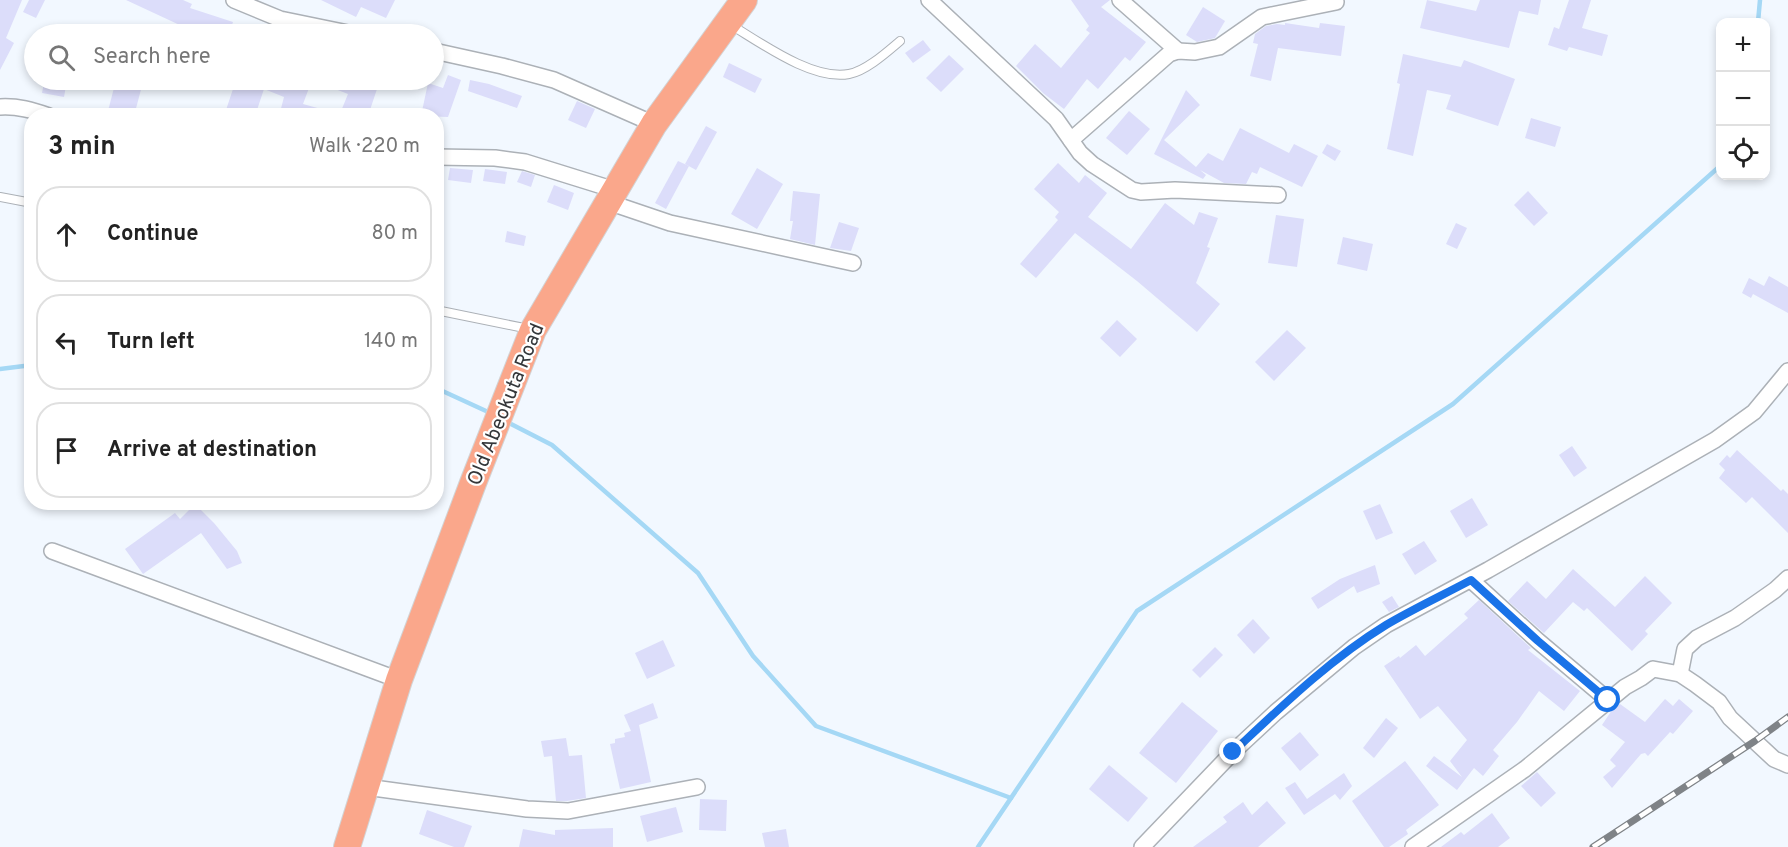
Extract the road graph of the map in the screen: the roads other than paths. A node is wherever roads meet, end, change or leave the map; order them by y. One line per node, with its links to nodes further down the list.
1 (234, 0): 7 (street)
2 (744, 0): 6 (highway, Old Abeokuta Road)
3 (929, 0): 14 (street)
4 (1120, 0): 9 (street)
5 (1336, 2): 9 (street)
6 (727, 23): 8 (lane); 13 (highway, Old Abeokuta Road)
7 (304, 24)
8 (900, 41)
9 (1178, 51): 14 (street)
10 (444, 53): 13 (street)
11 (0, 107): 12 (street)
12 (26, 108)
13 (654, 124): 17 (highway, Old Abeokuta Road)
14 (1071, 140): 16 (street)
15 (444, 156): 17 (street)
16 (1278, 195)
17 (612, 196): 20 (street); 22 (highway, Old Abeokuta Road)
18 (0, 197): 19 (lane)
19 (24, 202)
20 (853, 263)
21 (444, 312): 22 (lane)
22 (533, 330): 28 (highway, Old Abeokuta Road)
23 (1788, 372): 26 (street)
24 (52, 551): 28 (street)
25 (1788, 578): 27 (street)
26 (1471, 580): 29 (street); 34 (street)
27 (1680, 674): 29 (street); 30 (street)
28 (399, 680): 31 (highway, Old Abeokuta Road)
29 (1608, 700): 35 (street)
30 (1788, 765)
31 (366, 787): 32 (street); 33 (highway, Old Abeokuta Road)
32 (698, 787)
33 (347, 847)
34 (1142, 847)
35 (1413, 847)

